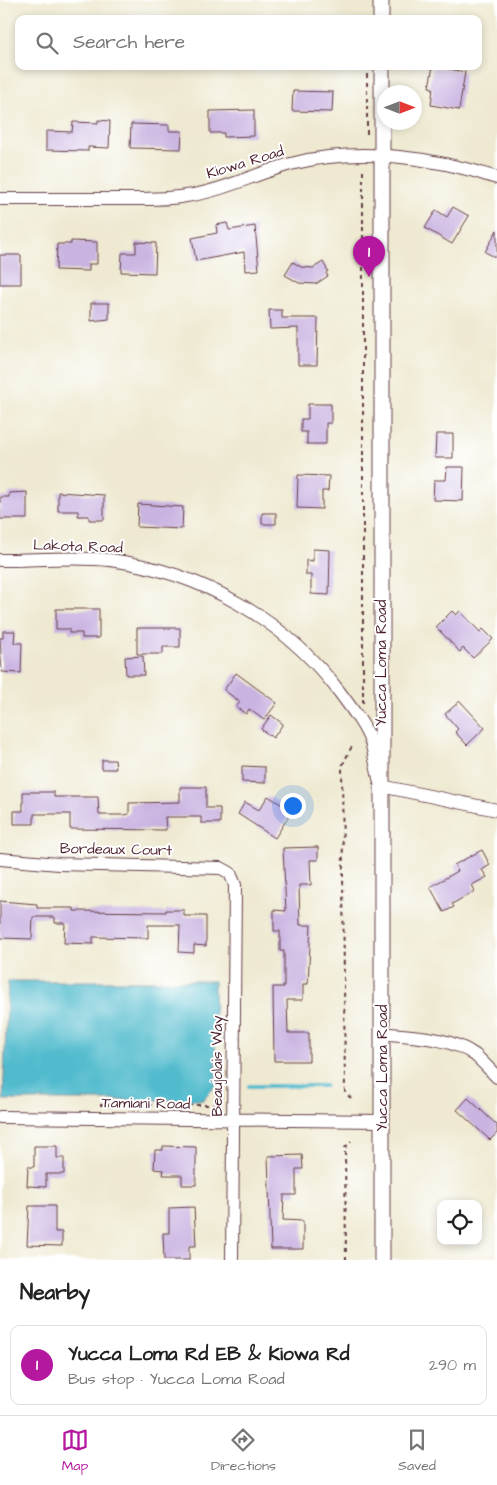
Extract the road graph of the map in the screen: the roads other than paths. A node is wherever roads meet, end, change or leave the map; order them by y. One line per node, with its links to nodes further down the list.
1 (381, 0): 2 (main road)
2 (381, 15)
3 (382, 70): 4 (main road, Yucca Loma Road)
4 (382, 156): 5 (street, Kiowa Road); 6 (street, Kiowa Road); 8 (main road, Yucca Loma Road)
5 (497, 178)
6 (0, 199)
7 (0, 560): 8 (street, Lakota Road)
8 (381, 786): 9 (street); 12 (main road, Yucca Loma Road)
9 (497, 810)
10 (0, 859): 11 (street, Bordeaux Court)
11 (230, 873): 15 (street, Beaujolais Way)
12 (382, 1033): 13 (street); 16 (main road, Yucca Loma Road)
13 (497, 1078)
14 (0, 1117): 15 (street, Tamiani Road)
15 (233, 1120): 16 (street, Tamiani Road); 17 (street, Beaujolais Way)
16 (382, 1121): 18 (main road, Yucca Loma Road)
17 (232, 1260)
18 (382, 1260)

